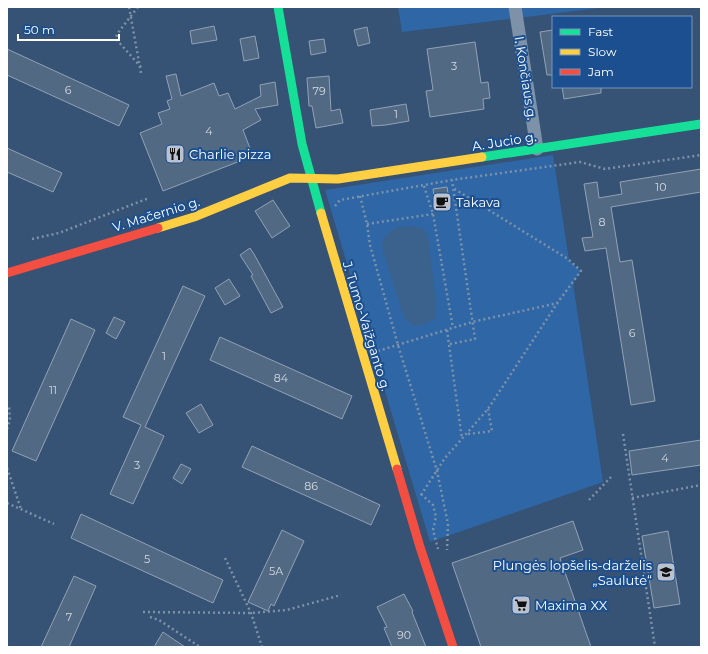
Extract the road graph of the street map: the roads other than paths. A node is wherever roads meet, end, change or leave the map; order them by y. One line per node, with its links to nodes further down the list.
1 (278, 7): 5 (street, J. Tumo-Vaižganto g.)
2 (515, 7): 4 (street, I. Končiaus g.)
3 (701, 124): 4 (street, A. Jucio g.)
4 (537, 149): 5 (street, A. Jucio g.)
5 (311, 178): 6 (street, V. Mačernio g.); 7 (street, J. Tumo-Vaižganto g.)
6 (7, 272)
7 (453, 647)

